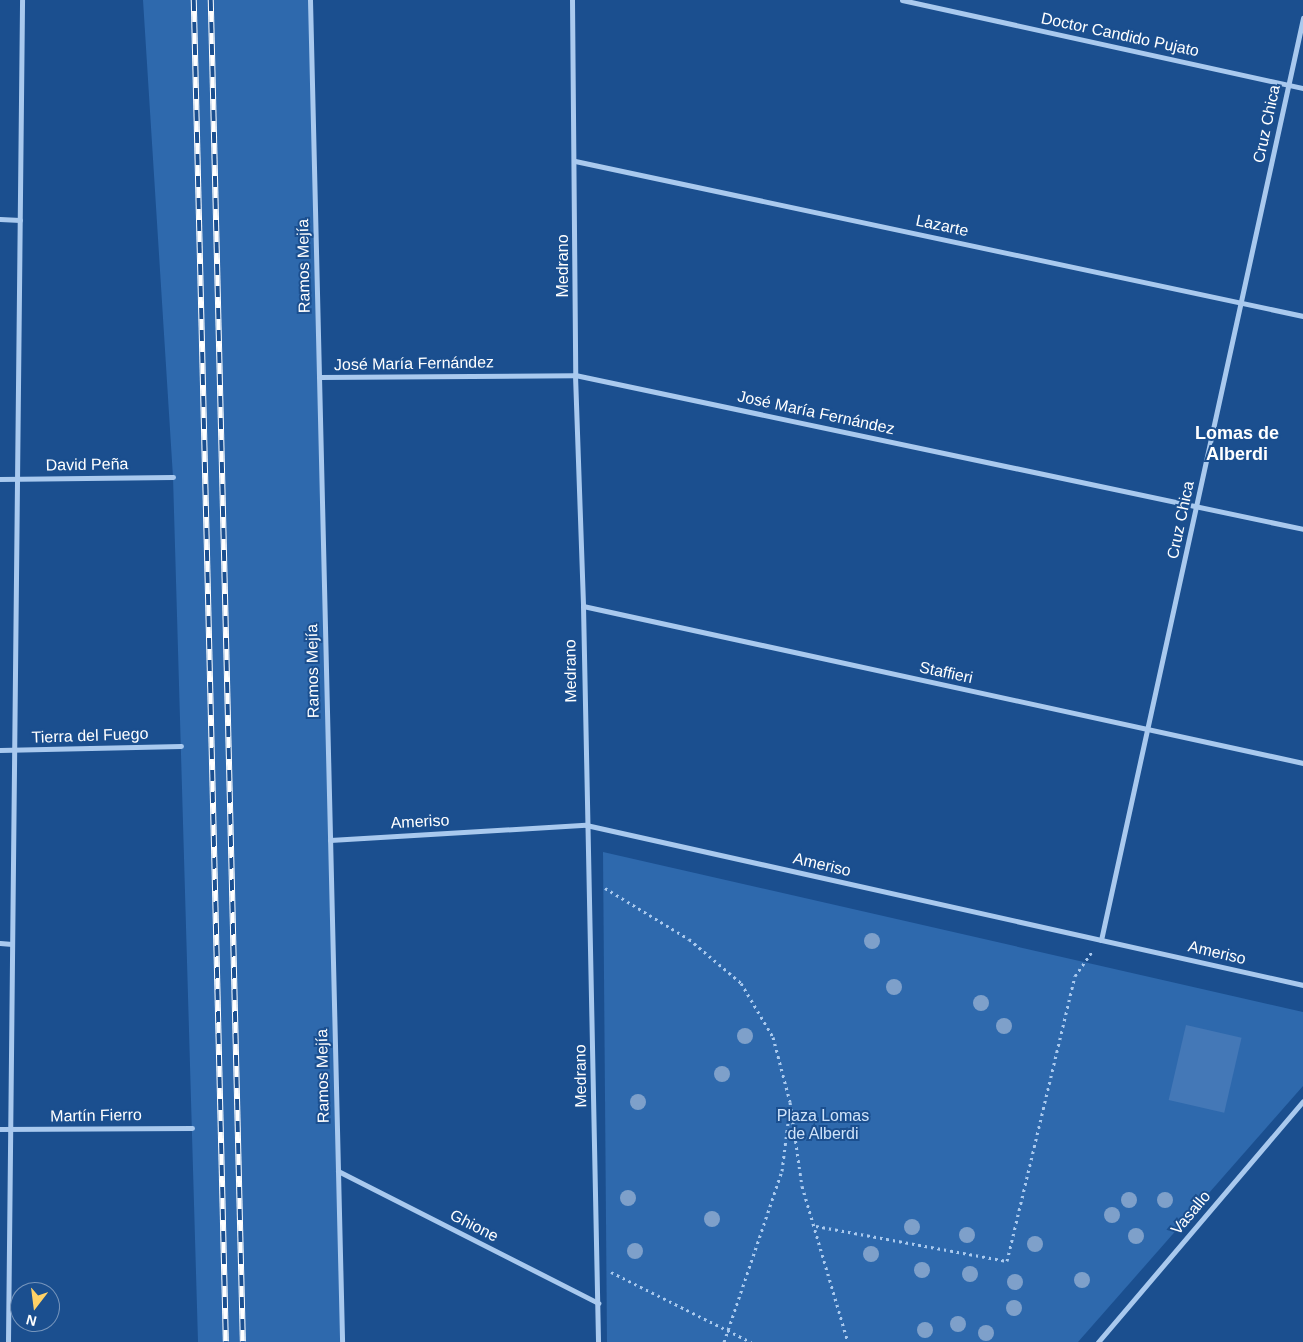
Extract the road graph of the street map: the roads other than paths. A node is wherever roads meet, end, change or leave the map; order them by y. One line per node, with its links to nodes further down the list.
1 (22, 0): 10 (street)
2 (310, 0): 14 (street, Ramos Mejía)
3 (572, 0): 8 (street, Medrano)
4 (902, 0): 6 (street, Doctor Candido Pujato)
5 (1303, 18): 6 (street, Cruz Chica)
6 (1288, 85): 7 (street, Doctor Candido Pujato); 11 (street, Cruz Chica)
7 (1303, 88)
8 (575, 161): 11 (street, Lazarte); 13 (street, Medrano)
9 (0, 219): 10 (street)
10 (20, 220): 17 (street)
11 (1241, 303): 12 (street, Lazarte); 18 (street, Cruz Chica)
12 (1303, 316)
13 (575, 375): 14 (street, José María Fernández); 18 (street, José María Fernández); 20 (street, Medrano)
14 (319, 377): 27 (street, Ramos Mejía)
15 (173, 477): 17 (street, David Peña)
16 (0, 479): 17 (street, David Peña)
17 (17, 479): 24 (street)
18 (1196, 507): 19 (street, José María Fernández); 21 (street, Cruz Chica)
19 (1303, 529)
20 (583, 606): 21 (street, Staffieri); 26 (street, Medrano)
21 (1148, 731): 25 (street, Staffieri); 28 (street, Cruz Chica)
22 (181, 746): 24 (street, Tierra del Fuego)
23 (0, 750): 24 (street, Tierra del Fuego)
24 (14, 751): 30 (street)
25 (1303, 763)
26 (586, 825): 27 (street, Ameriso); 28 (street, Ameriso); 37 (street, Medrano)
27 (330, 840): 36 (street, Ramos Mejía)
28 (1101, 940): 31 (street, Ameriso)
29 (0, 944): 30 (street)
30 (12, 944): 35 (street)
31 (1303, 985)
32 (1303, 1101): 41 (street, Vasallo)
33 (192, 1128): 35 (street, Martín Fierro)
34 (0, 1129): 35 (street, Martín Fierro)
35 (10, 1129): 38 (street)
36 (338, 1171): 37 (street, Ghione); 39 (street, Ramos Mejía)
37 (598, 1302): 40 (street, Medrano)
38 (8, 1342)
39 (342, 1342)
40 (598, 1342)
41 (1098, 1342)

